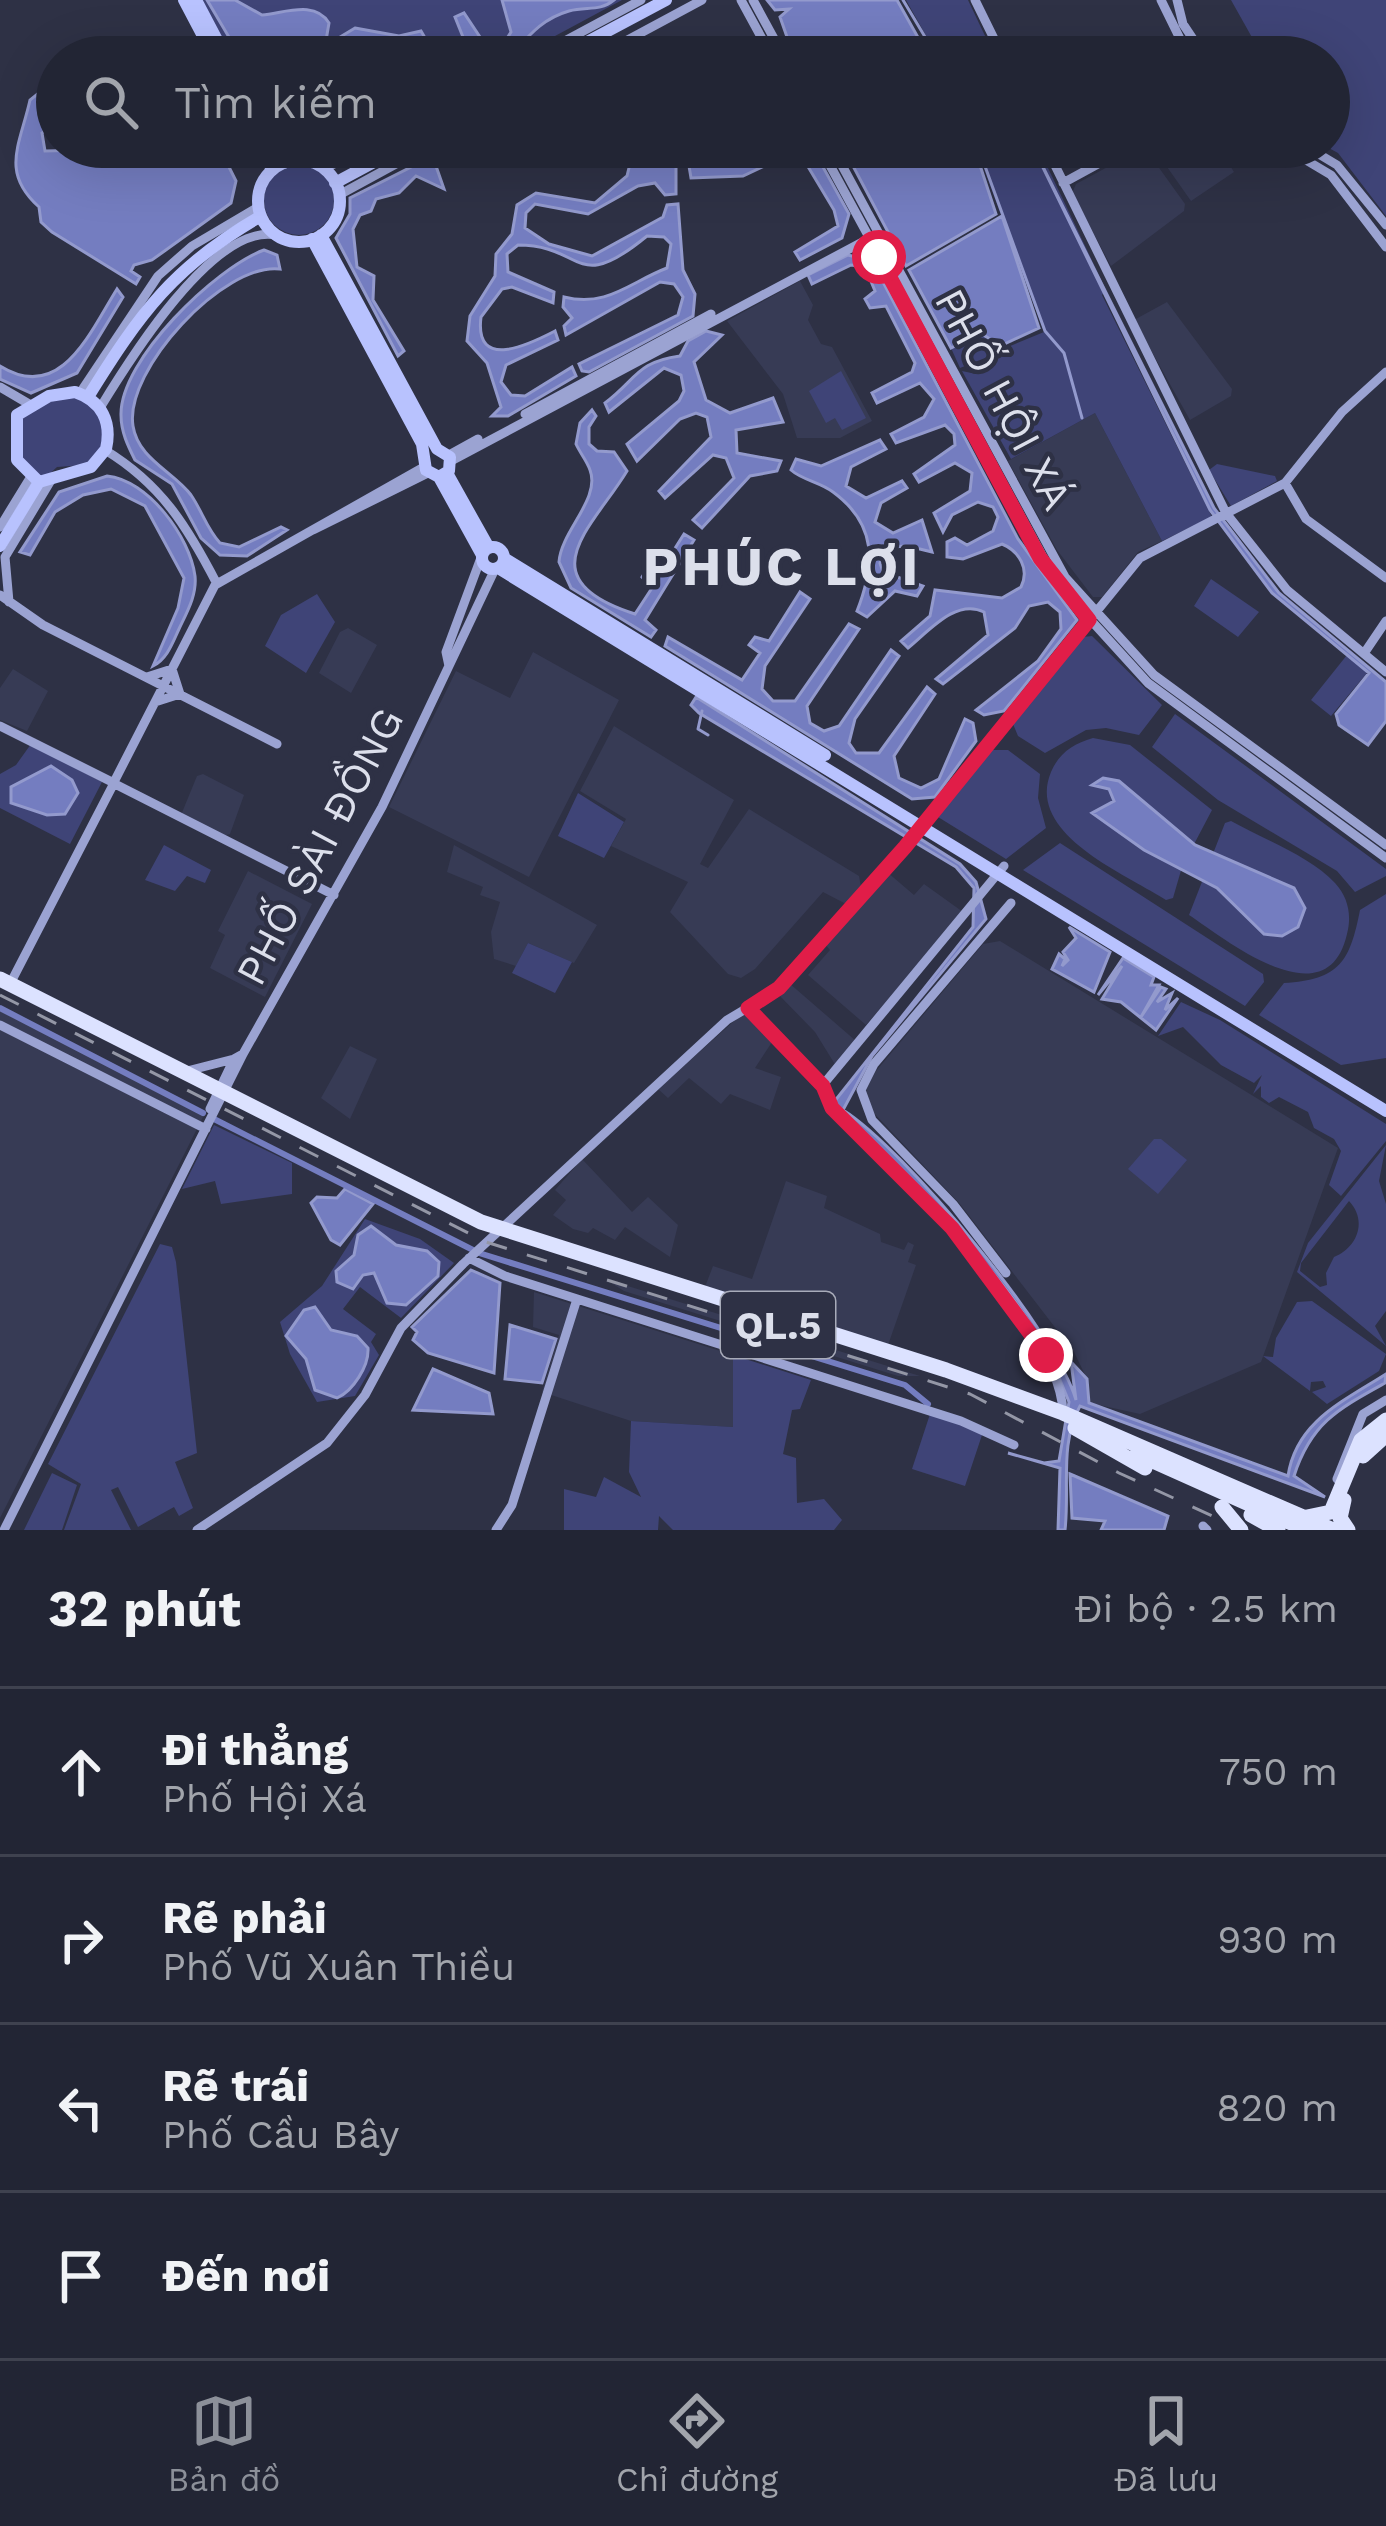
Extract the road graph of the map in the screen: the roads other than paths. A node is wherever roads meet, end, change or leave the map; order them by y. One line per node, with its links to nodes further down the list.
1 (184, 0): 12 (main road)
2 (196, 0): 13 (main road)
3 (641, 0): 14 (street)
4 (666, 0): 15 (main road)
5 (677, 0): 16 (main road)
6 (702, 0): 17 (street)
7 (742, 0): 18 (street)
8 (753, 0): 19 (street)
9 (975, 0): 20 (street)
10 (1161, 0): 21 (street)
11 (1174, 0): 22 (street)
12 (203, 36)
13 (215, 36)
14 (574, 36)
15 (598, 36)
16 (611, 36)
17 (635, 36)
18 (761, 36)
19 (773, 36)
20 (993, 36)
21 (1179, 36)
22 (1191, 36)
23 (276, 168): 36 (main road)
24 (315, 168): 34 (main road)
25 (346, 168): 34 (street)
26 (355, 168): 34 (main road)
27 (371, 168): 34 (main road)
28 (833, 168): 38 (street, PHỐ HỘI XÁ)
29 (842, 168): 38 (street, PHỐ HỘI XÁ)
30 (1056, 168): 35 (street)
31 (1091, 168): 35 (street)
32 (1319, 168): 41 (street)
33 (1336, 168): 37 (street)
34 (333, 181): 40 (main road)
35 (1064, 183): 51 (street)
36 (261, 215): 39 (main road); 44 (main road)
37 (1386, 225)
38 (872, 233): 47 (street); 59 (street, PHỐ HỘI XÁ)
39 (276, 235): 40 (main road); 44 (street)
40 (316, 237): 47 (main road)
41 (1386, 247)
42 (1386, 372): 50 (street)
43 (0, 390): 45 (street)
44 (90, 400): 45 (main road); 46 (main road)
45 (26, 406): 49 (main road)
46 (104, 453): 48 (main road); 57 (street)
47 (438, 464): 54 (main road); 57 (street)
48 (54, 476): 49 (main road); 58 (street)
49 (34, 480): 52 (street); 53 (main road)
50 (1285, 483): 51 (street); 56 (street)
51 (1221, 516): 59 (street); 61 (street)
52 (0, 527)
53 (0, 546)
54 (485, 551): 55 (main road); 62 (street, PHỐ SÀI ĐỒNG)
55 (499, 565): 62 (street, PHỐ SÀI ĐỒNG); 72 (main road)
56 (1386, 578)
57 (215, 586): 63 (street)
58 (5, 598): 65 (street)
59 (1092, 616): 72 (street); 73 (street); 74 (street)
60 (1386, 621): 61 (street)
61 (1366, 652): 64 (street)
62 (449, 666): 77 (street, PHỐ SÀI ĐỒNG)
63 (172, 669): 65 (street); 66 (street); 67 (street)
64 (1386, 672)
65 (147, 677): 66 (street); 68 (street)
66 (164, 686): 67 (street); 68 (street)
67 (180, 694): 68 (street); 70 (street)
68 (155, 702): 71 (street)
69 (0, 725): 71 (street)
70 (277, 744)
71 (114, 783): 76 (street); 80 (street)
72 (922, 826): 75 (main road); 81 (street)
73 (1386, 845)
74 (1386, 858)
75 (1006, 870): 86 (street); 88 (main road)
76 (316, 886): 77 (street); 79 (street)
77 (334, 895): 79 (street, PHỐ SÀI ĐỒNG)
78 (1011, 903): 94 (street)
79 (326, 910): 83 (street, PHỐ SÀI ĐỒNG)
80 (3, 984): 84 (highway, QL.5)
81 (748, 1008): 86 (street); 92 (street)
82 (0, 1025): 91 (street)
83 (239, 1056): 85 (street); 87 (street, PHỐ SÀI ĐỒNG)
84 (155, 1064): 85 (highway, QL.5); 87 (highway, QL.5)
85 (181, 1072): 87 (highway, QL.5)
86 (823, 1086): 97 (street)
87 (219, 1097): 91 (street, PHỐ SÀI ĐỒNG); 92 (highway, QL.5)
88 (1371, 1097): 89 (main road); 90 (main road)
89 (1386, 1101)
90 (1386, 1111)
91 (204, 1128): 104 (street, PHỐ SÀI ĐỒNG)
92 (497, 1234): 93 (street); 97 (highway, QL.5)
93 (470, 1258): 95 (street); 105 (street)
94 (1006, 1273)
95 (577, 1299): 100 (street); 106 (street)
96 (1386, 1400): 102 (street)
97 (1068, 1419): 101 (highway, QL.5); 103 (highway, QL.5); 107 (highway, bridge)
98 (1386, 1420): 102 (highway)
99 (1386, 1435): 110 (highway)
100 (1014, 1445)
101 (1176, 1472): 103 (highway, QL.5); 108 (highway)
102 (1336, 1493): 103 (highway)
103 (1301, 1519): 109 (highway, QL.5)
104 (2, 1529)
105 (197, 1530)
106 (496, 1530)
107 (1240, 1530)
108 (1278, 1530)
109 (1333, 1530)
110 (1348, 1530)

